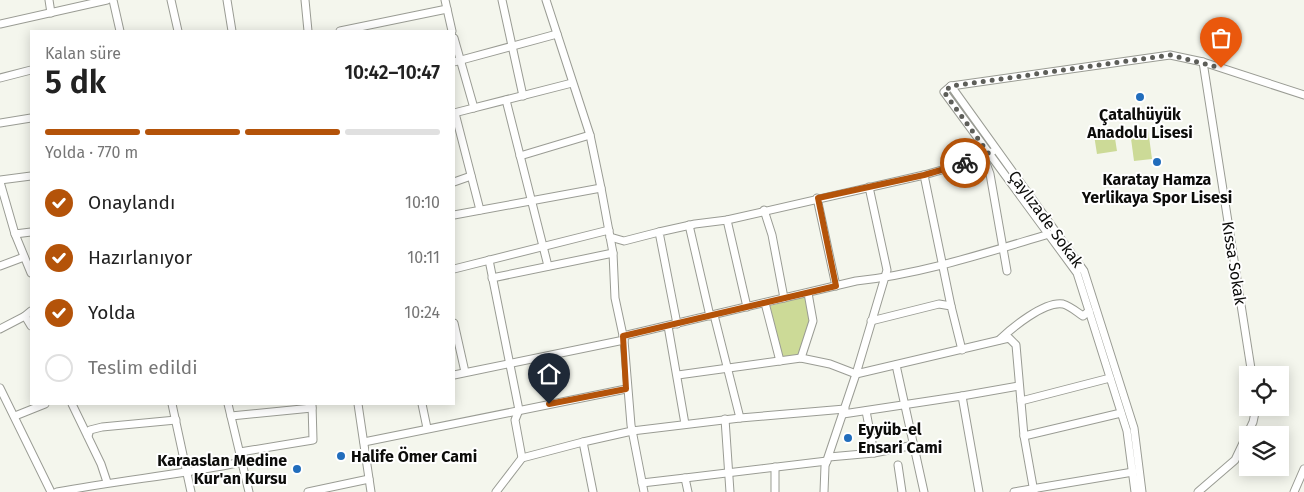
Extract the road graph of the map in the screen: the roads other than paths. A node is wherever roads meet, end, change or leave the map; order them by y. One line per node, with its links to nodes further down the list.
1 (49, 0): 11 (street)
2 (107, 0): 11 (street)
3 (114, 0): 13 (street)
4 (171, 0): 14 (street)
5 (227, 0): 15 (street)
6 (305, 0): 16 (street)
7 (445, 0): 10 (street)
8 (502, 0): 21 (street)
9 (546, 0): 19 (street)
10 (447, 9): 17 (street); 18 (street)
11 (51, 13): 12 (street)
12 (0, 24)
13 (119, 30)
14 (178, 30)
15 (232, 30)
16 (308, 30)
17 (350, 30)
18 (452, 30)
19 (557, 34): 21 (street); 26 (street)
20 (455, 46): 22 (street)
21 (511, 46): 22 (street); 29 (street)
22 (457, 61): 31 (street)
23 (1203, 62): 27 (street); 28 (street); 93 (street, Kıssa Sokak)
24 (30, 70): 25 (street)
25 (0, 78)
26 (572, 83): 29 (street); 36 (street)
27 (951, 86): 37 (street, Çaylızade Sokak); 39 (street, Çaylızade Sokak)
28 (1304, 95)
29 (524, 96): 30 (street)
30 (506, 100): 31 (street); 38 (street)
31 (474, 108): 32 (street)
32 (455, 113)
33 (455, 117): 42 (street)
34 (30, 118): 35 (street)
35 (0, 123)
36 (590, 134): 38 (street); 46 (street)
37 (996, 149): 39 (street); 166 (street, Çaylızade Sokak)
38 (520, 156): 48 (street)
39 (987, 156): 40 (street); 58 (street, Çaylızade Sokak); 60 (street)
40 (924, 175): 45 (street); 64 (street)
41 (30, 176): 43 (street)
42 (471, 176): 44 (street); 49 (street)
43 (0, 181): 56 (street)
44 (455, 182)
45 (869, 187): 47 (street); 71 (street)
46 (601, 188): 48 (street); 57 (street)
47 (818, 198): 50 (street); 72 (street)
48 (532, 200): 49 (street); 59 (street)
49 (480, 210): 51 (street)
50 (764, 210): 52 (street); 74 (street)
51 (455, 215)
52 (727, 220): 53 (street); 77 (street)
53 (688, 225): 55 (street); 80 (street)
54 (30, 232): 56 (street)
55 (659, 232): 57 (street); 82 (street)
56 (15, 234): 62 (street)
57 (610, 234): 59 (street); 61 (street)
58 (1049, 234): 60 (street); 78 (street, Çaylızade Sokak)
59 (544, 245): 63 (street); 66 (street)
60 (1001, 248): 64 (street); 69 (street)
61 (613, 253): 66 (street); 86 (street)
62 (24, 257): 65 (street); 68 (street)
63 (488, 260): 67 (street); 70 (street)
64 (943, 265): 71 (street); 76 (street)
65 (0, 266)
66 (548, 266): 70 (street)
67 (455, 269)
68 (30, 272)
69 (1007, 272)
70 (492, 278): 91 (street)
71 (886, 278): 72 (street); 81 (street)
72 (836, 286): 73 (street)
73 (808, 293): 74 (street); 89 (street)
74 (784, 298): 75 (street)
75 (765, 303): 77 (street); 90 (street)
76 (951, 306): 81 (street); 88 (street)
77 (747, 308): 80 (street)
78 (1089, 311): 87 (street); 99 (street, Çaylızade Sokak)
79 (28, 314): 85 (street)
80 (712, 316): 82 (street); 94 (street)
81 (871, 320): 96 (street)
82 (677, 324): 83 (street)
83 (668, 326): 86 (street); 98 (street)
84 (455, 328): 95 (street)
85 (0, 329)
86 (623, 338): 91 (street); 102 (street)
87 (998, 341): 88 (street); 100 (street)
88 (962, 350): 92 (street)
89 (801, 358): 90 (street); 96 (street)
90 (780, 361): 94 (street)
91 (510, 364): 95 (street); 113 (street)
92 (896, 365): 96 (street); 112 (street)
93 (1251, 366)
94 (726, 368): 98 (street); 120 (street)
95 (465, 372): 97 (street)
96 (856, 374): 115 (street)
97 (455, 375)
98 (678, 375): 123 (street)
99 (1110, 378): 104 (street); 116 (street, Çaylızade Sokak)
100 (1019, 386): 103 (street); 104 (street)
101 (0, 388): 117 (street)
102 (626, 389): 113 (street); 125 (street)
103 (962, 396): 112 (street); 163 (street)
104 (1021, 401): 127 (street)
105 (42, 405): 117 (street)
106 (72, 405): 126 (street)
107 (172, 405): 122 (street)
108 (228, 405): 118 (street)
109 (358, 405): 128 (street)
110 (422, 405): 124 (street)
111 (312, 406): 118 (street); 131 (street)
112 (905, 406): 114 (street); 130 (street)
113 (520, 410): 124 (street); 133 (street)
114 (866, 410): 115 (street); 132 (street)
115 (844, 412): 120 (street); 134 (street)
116 (1121, 413): 127 (street); 140 (street, Çaylızade Sokak)
117 (15, 416): 148 (street)
118 (231, 416): 131 (street)
119 (1254, 416): 167 (street)
120 (740, 418): 121 (street)
121 (725, 419): 123 (street); 139 (street)
122 (176, 420): 126 (street); 141 (street)
123 (685, 424): 125 (street)
124 (427, 428): 128 (street)
125 (632, 430): 129 (street); 145 (street)
126 (88, 436): 144 (street)
127 (1024, 436): 146 (street)
128 (364, 442): 143 (street)
129 (583, 442): 133 (street); 155 (street)
130 (914, 445): 132 (street); 147 (street)
131 (240, 452): 135 (street)
132 (874, 453): 134 (street)
133 (522, 458): 154 (street)
134 (828, 459): 137 (street); 160 (street)
135 (242, 462): 141 (street); 151 (street)
136 (898, 465): 161 (street)
137 (775, 467): 139 (street); 159 (street)
138 (1304, 469): 168 (street)
139 (728, 472): 142 (street); 158 (street)
140 (1133, 472): 146 (street); 165 (street, Çaylızade Sokak)
141 (187, 473): 144 (street); 150 (street)
142 (685, 478): 145 (street); 157 (street)
143 (369, 479): 152 (street); 153 (street)
144 (107, 482): 149 (street)
145 (642, 483): 156 (street)
146 (1034, 490): 164 (street)
147 (924, 491): 162 (street)
148 (51, 492)
149 (57, 492)
150 (191, 492)
151 (250, 492)
152 (308, 492)
153 (371, 492)
154 (496, 492)
155 (594, 492)
156 (644, 492)
157 (688, 492)
158 (730, 492)
159 (775, 492)
160 (824, 492)
161 (902, 492)
162 (916, 492)
163 (979, 492)
164 (1014, 492)
165 (1135, 492)
166 (1142, 492)
167 (1198, 492)
168 (1294, 492)

